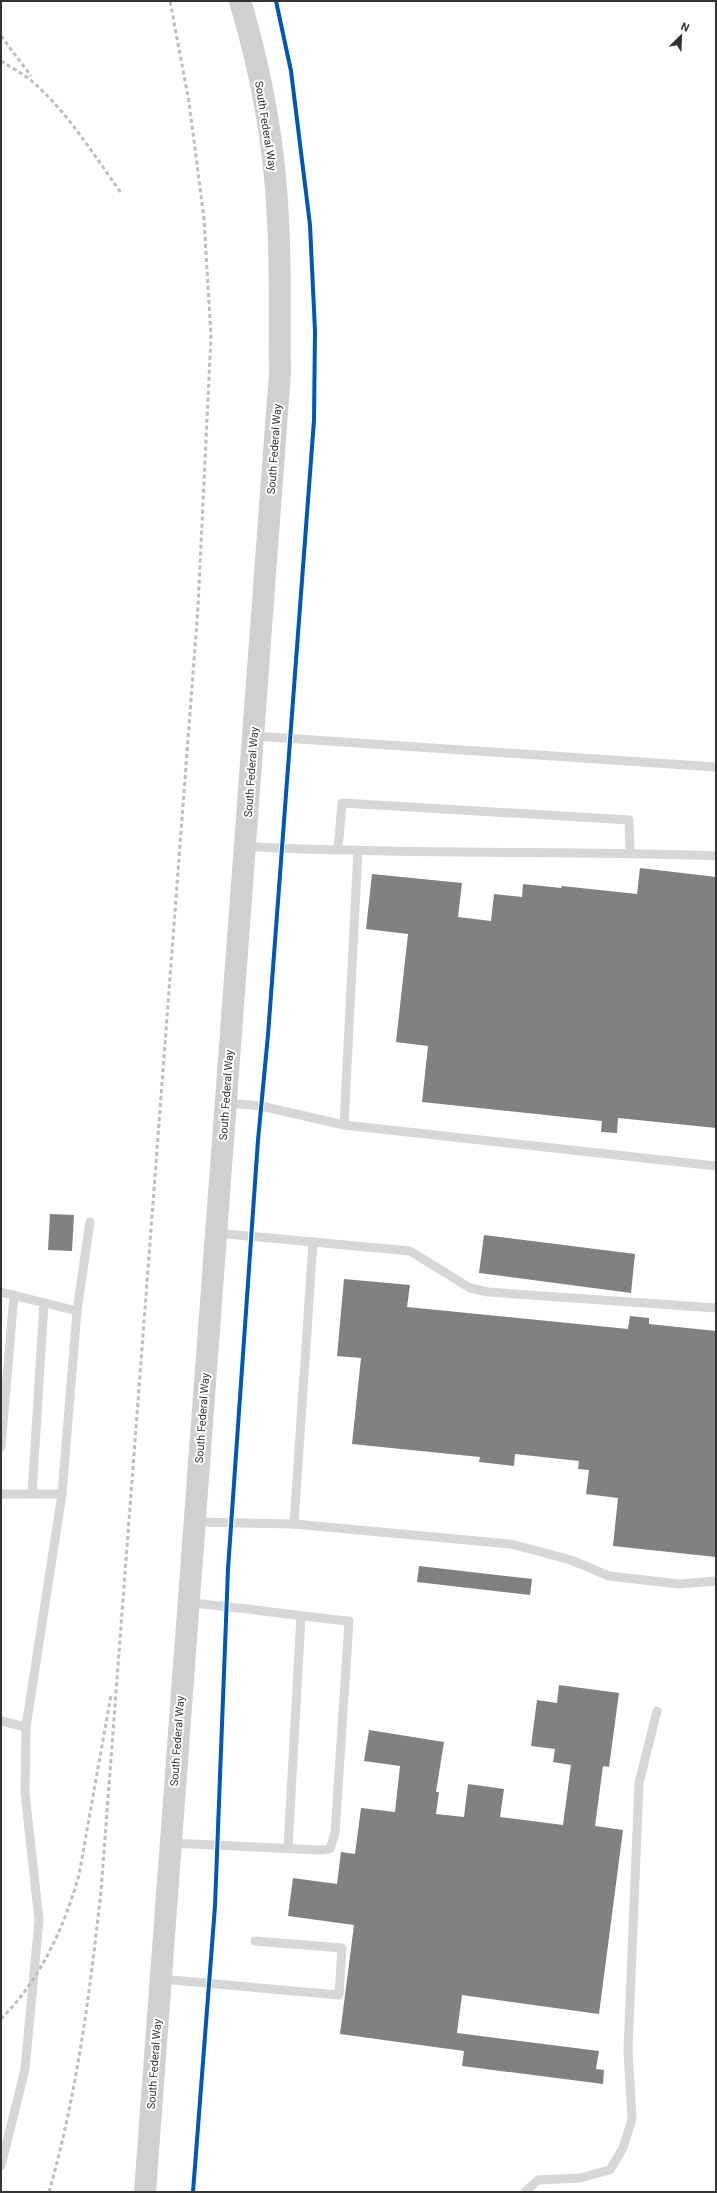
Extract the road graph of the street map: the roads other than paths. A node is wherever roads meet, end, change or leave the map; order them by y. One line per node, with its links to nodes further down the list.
1 (240, 1): 2 (main road, South Federal Way)
2 (254, 736): 3 (lane); 4 (main road, South Federal Way)
3 (716, 767)
4 (245, 846): 5 (lane); 9 (main road, South Federal Way)
5 (338, 850): 6 (lane); 7 (lane)
6 (358, 850): 7 (lane); 10 (lane)
7 (630, 852): 8 (lane)
8 (716, 856)
9 (226, 1103): 10 (lane); 13 (main road, South Federal Way)
10 (344, 1126): 11 (lane)
11 (716, 1166)
12 (90, 1222): 19 (lane)
13 (216, 1233): 14 (lane); 24 (main road, South Federal Way)
14 (313, 1242): 18 (lane); 25 (lane)
15 (1, 1292): 16 (lane)
16 (14, 1295): 17 (lane); 20 (lane)
17 (44, 1302): 19 (lane); 22 (lane)
18 (716, 1308)
19 (77, 1311): 23 (lane)
20 (1, 1447)
21 (1, 1494): 22 (lane)
22 (32, 1494): 23 (lane)
23 (62, 1494): 31 (lane)
24 (194, 1522): 25 (lane); 27 (main road, South Federal Way)
25 (294, 1524): 26 (lane)
26 (716, 1581)
27 (188, 1603): 28 (lane); 32 (main road, South Federal Way)
28 (301, 1616): 33 (lane); 33 (lane)
29 (657, 1711): 38 (lane)
30 (1, 1721): 31 (lane)
31 (26, 1727): 36 (lane)
32 (170, 1843): 33 (lane); 35 (main road, South Federal Way)
33 (288, 1848)
34 (255, 1940): 35 (lane)
35 (160, 1979): 37 (main road, South Federal Way)
36 (1, 2166)
37 (145, 2192)
38 (525, 2192)

